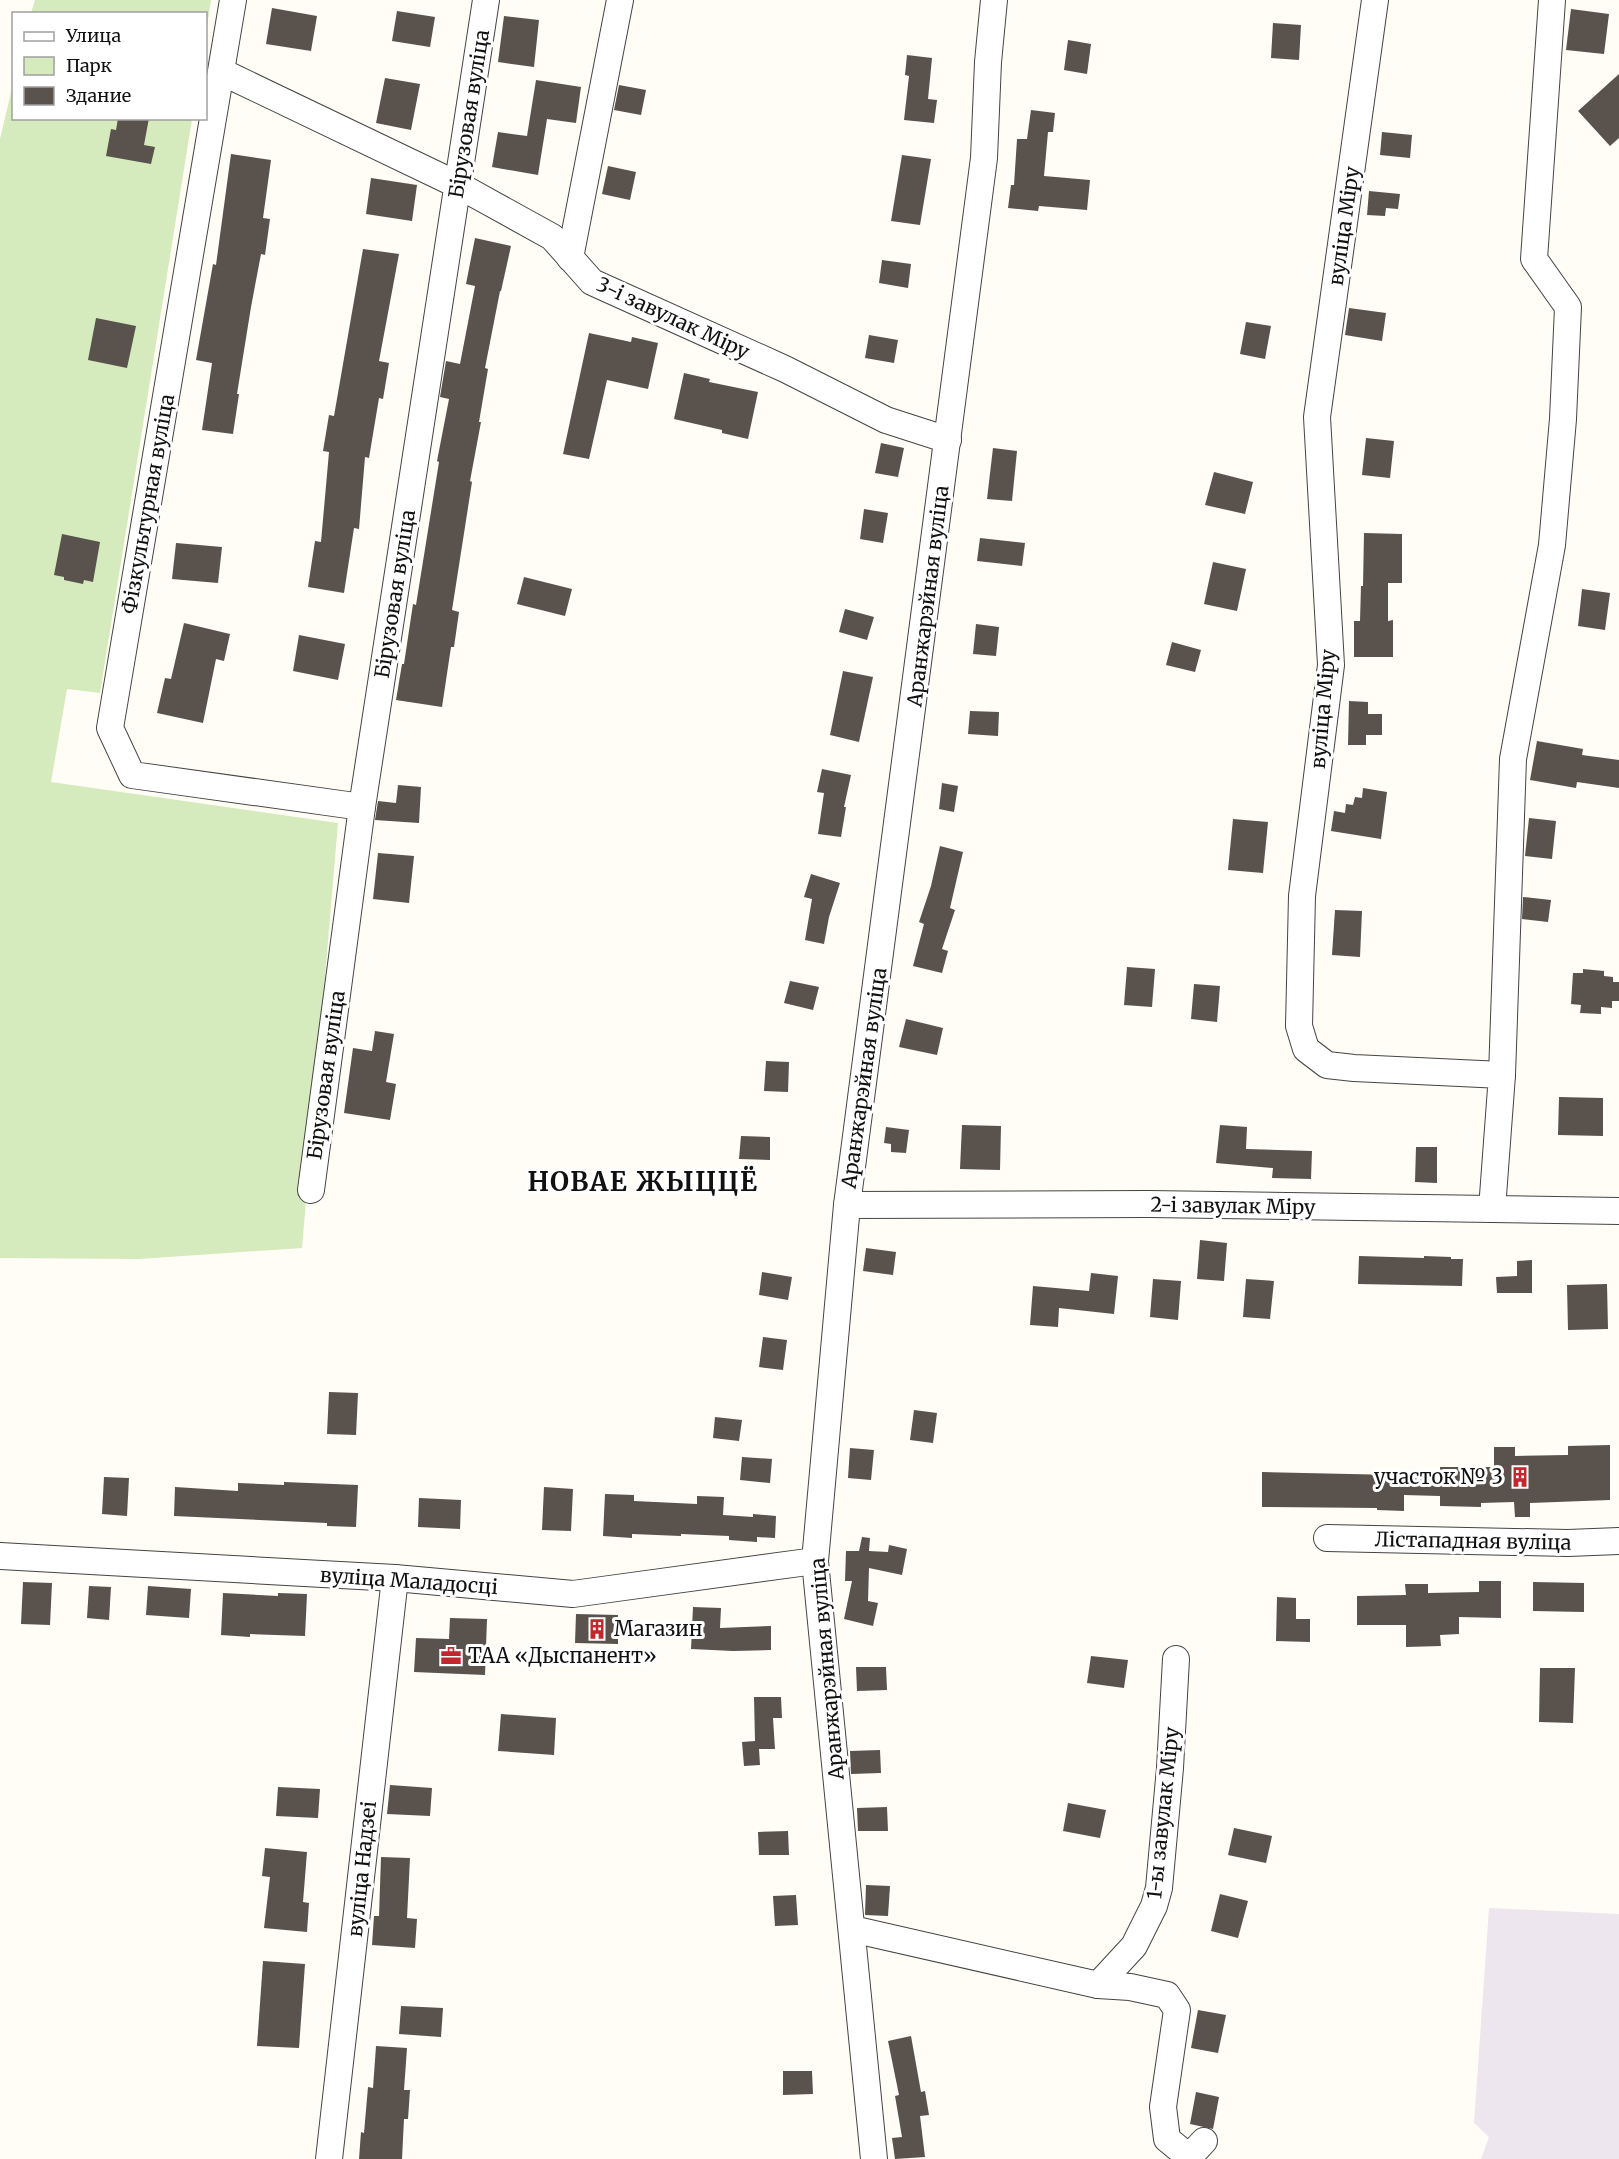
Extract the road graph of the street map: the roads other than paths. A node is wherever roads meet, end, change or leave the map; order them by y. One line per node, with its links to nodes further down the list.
1 (233, 0): 7 (street, Фізкультурная вуліца)
2 (486, 0): 8 (street, Бірузовая вуліца)
3 (620, 0): 9 (street)
4 (994, 0): 10 (street, Аранжарэйная вуліца)
5 (1375, 0): 12 (street, вуліца Міру)
6 (1552, 0): 12 (street)
7 (222, 72): 8 (street, 3-і завулак Міру); 11 (street, Фізкультурная вуліца)
8 (458, 184): 9 (street, 3-і завулак Міру); 11 (street, Бірузовая вуліца)
9 (570, 258): 10 (street, 3-і завулак Міру)
10 (948, 440): 14 (street, Аранжарэйная вуліца)
11 (362, 807): 13 (street, Бірузовая вуліца)
12 (1502, 1075): 15 (street)
13 (310, 1190)
14 (847, 1205): 15 (street, 2-і завулак Міру); 20 (street, Аранжарэйная вуліца)
15 (1492, 1209): 16 (street, 2-і завулак Міру)
16 (1619, 1210)
17 (1327, 1538): 18 (street, Лістападная вуліца)
18 (1619, 1541)
19 (0, 1556): 21 (street, вуліца Маладосці)
20 (815, 1561): 21 (street, вуліца Маладосці); 23 (street, Аранжарэйная вуліца)
21 (395, 1578): 26 (street, вуліца Надзеі)
22 (1176, 1659): 24 (street, 1-ы завулак Міру)
23 (852, 1929): 24 (street); 27 (street, Аранжарэйная вуліца)
24 (1098, 1985): 25 (street)
25 (1204, 2141)
26 (329, 2159)
27 (874, 2159)

